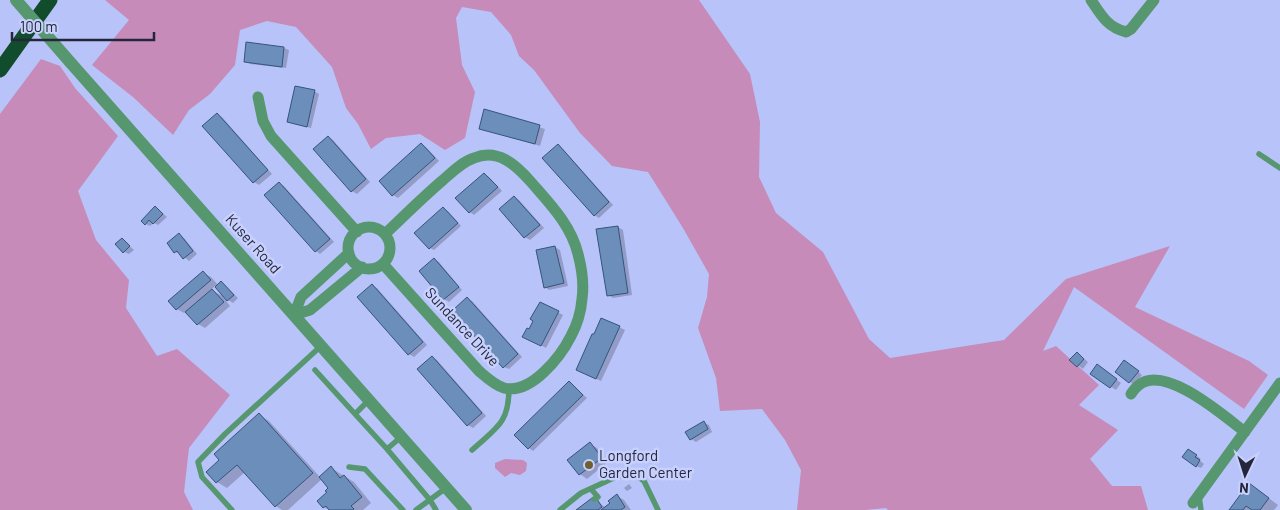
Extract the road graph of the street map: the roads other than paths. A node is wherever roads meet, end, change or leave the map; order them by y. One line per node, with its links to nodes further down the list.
1 (16, 0): 14 (street, Kuser Road, bridge)
2 (50, 0): 5 (highway)
3 (1091, 0): 4 (street)
4 (1154, 0)
5 (0, 70)
6 (258, 97): 9 (street)
7 (1259, 154): 8 (lane)
8 (1280, 168)
9 (357, 232): 10 (street); 11 (street)
10 (385, 234): 12 (street); 18 (street)
11 (349, 253): 13 (street); 14 (street)
12 (383, 264): 13 (street); 18 (street, Sundance Drive)
13 (362, 267): 14 (street)
14 (294, 315): 15 (street, Kuser Road)
15 (321, 346): 20 (street, Kuser Road); 32 (lane)
16 (315, 370): 21 (lane)
17 (1280, 383): 22 (street)
18 (509, 388): 25 (lane)
19 (1131, 394): 22 (street)
20 (369, 400): 21 (lane); 23 (street, Kuser Road)
21 (355, 414): 24 (lane)
22 (1245, 432): 31 (street)
23 (401, 437): 24 (lane); 27 (street, Kuser Road)
24 (387, 449): 30 (lane)
25 (472, 450)
26 (350, 467): 33 (lane)
27 (446, 488): 30 (lane); 36 (street, Kuser Road)
28 (591, 489): 29 (lane); 37 (lane); 38 (lane)
29 (594, 499)
30 (430, 500): 34 (lane); 35 (lane)
31 (1196, 504)
32 (232, 510)
33 (403, 510)
34 (416, 510)
35 (436, 510)
36 (466, 510)
37 (560, 510)
38 (658, 510)

